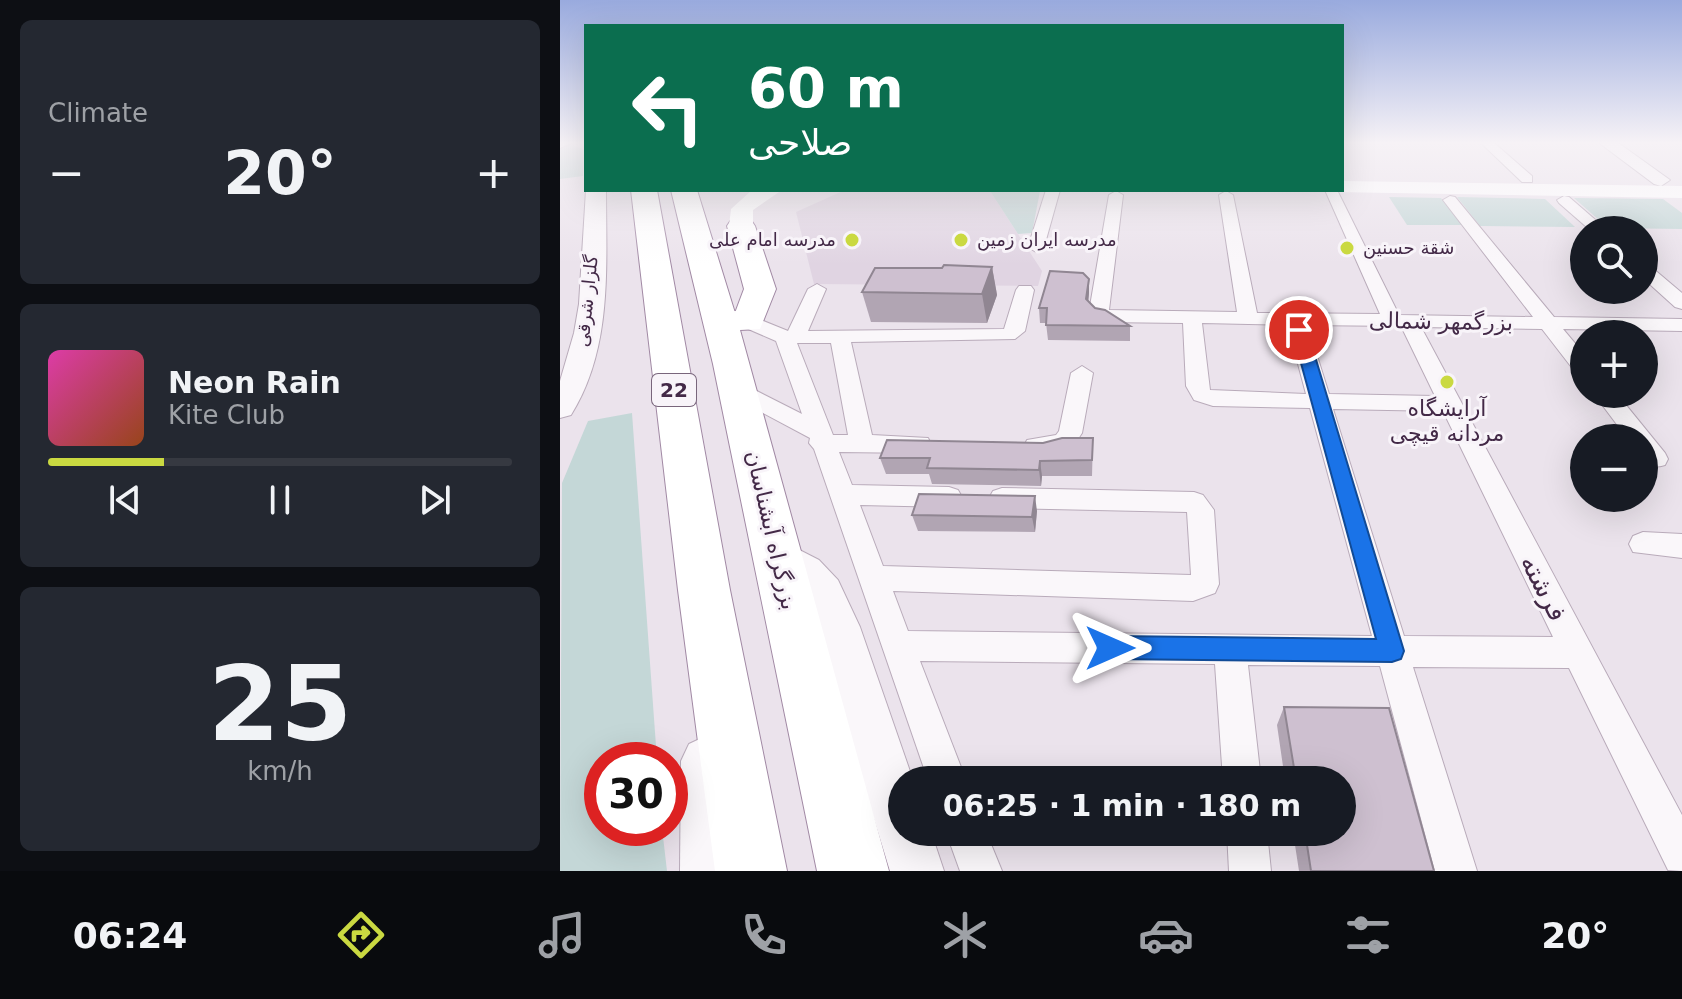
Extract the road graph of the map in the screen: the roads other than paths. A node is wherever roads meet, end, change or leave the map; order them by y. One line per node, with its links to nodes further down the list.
1 (1429, 183): 5 (main road)
2 (1573, 183): 4 (main road)
3 (1643, 183): 4 (main road)
4 (1603, 185): 6 (main road); 14 (main road)
5 (1344, 186)
6 (1344, 186)
7 (596, 192): 41 (street, گلزار شرقی)
8 (644, 192): 53 (highway, 22)
9 (685, 192): 26 (highway, بزرگراه آبشناسان)
10 (713, 192): 30 (highway)
11 (766, 192): 20 (main road)
12 (1052, 192): 21 (street)
13 (1341, 192): 29 (street, فرشته)
14 (1682, 192)
15 (1116, 195): 27 (street, بزرگمهر شمالی)
16 (1226, 195): 28 (street)
17 (1450, 200): 31 (street)
18 (1564, 200): 19 (street)
19 (1583, 216)
20 (741, 226): 30 (highway)
21 (1036, 247)
22 (1658, 282): 25 (street)
23 (817, 289): 34 (street)
24 (1025, 290): 35 (street)
25 (1682, 303)
26 (716, 308): 30 (street); 38 (highway, بزرگراه آبشناسان)
27 (1192, 317): 28 (street, بزرگمهر شمالی); 39 (street)
28 (1248, 318): 29 (street, بزرگمهر شمالی)
29 (1400, 320): 31 (street, بزرگمهر شمالی); 40 (street, فرشته)
30 (748, 322): 34 (street); 38 (highway)
31 (1548, 323): 32 (street, بزرگمهر شمالی); 36 (street)
32 (1682, 325)
33 (1299, 330): 39 (street)
34 (790, 337): 35 (street); 44 (street)
35 (840, 337): 45 (street)
36 (1570, 350)
37 (1082, 373): 47 (street)
38 (736, 378): 44 (street); 51 (highway, بزرگراه آبشناسان)
39 (1320, 403): 40 (street); 56 (street)
40 (1451, 404): 57 (street, فرشته)
41 (560, 408)
42 (1616, 408): 43 (street)
43 (1629, 424)
44 (819, 438): 45 (street); 48 (street)
45 (862, 444): 46 (street)
46 (938, 445)
47 (1014, 445)
48 (841, 495): 52 (street); 52 (street)
49 (1643, 544): 50 (street)
50 (1682, 546)
51 (778, 555): 60 (street); 67 (highway, بزرگراه آبشناسان)
52 (872, 578): 54 (street)
53 (704, 590): 65 (street); 66 (highway, 22)
54 (900, 646): 55 (street); 58 (street)
55 (1230, 649): 56 (street); 59 (street)
56 (1392, 651): 57 (street); 71 (street)
57 (1577, 653): 64 (street, فرشته)
58 (942, 766)
59 (1241, 766)
60 (888, 780)
61 (909, 846): 68 (street)
62 (971, 846): 69 (street)
63 (1248, 846): 70 (street)
64 (1682, 856)
65 (707, 871)
66 (751, 871)
67 (853, 871)
68 (917, 871)
69 (981, 871)
70 (1250, 871)
71 (1456, 871)

